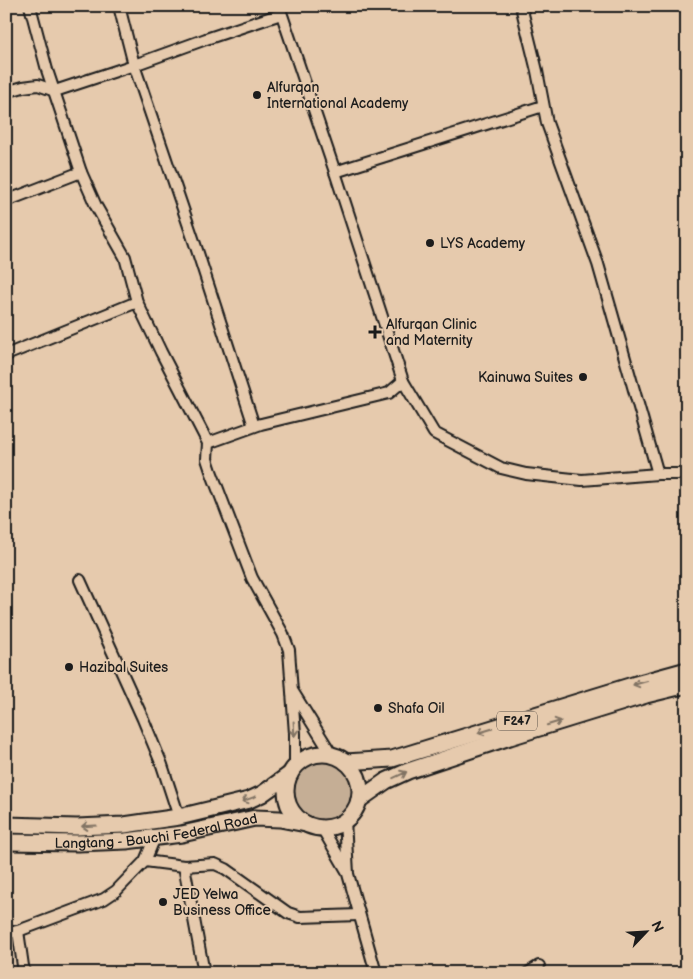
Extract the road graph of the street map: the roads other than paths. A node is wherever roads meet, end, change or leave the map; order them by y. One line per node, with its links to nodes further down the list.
1 (30, 6): 6 (street)
2 (119, 6): 5 (street)
3 (521, 6): 8 (street)
4 (280, 10): 5 (street); 10 (street)
5 (134, 65): 6 (street); 15 (street)
6 (55, 91): 7 (street); 9 (street)
7 (6, 92)
8 (544, 106): 10 (street); 17 (street)
9 (81, 172): 11 (street); 12 (street)
10 (335, 172): 14 (street)
11 (6, 201)
12 (137, 302): 13 (street); 16 (street)
13 (6, 356)
14 (403, 381): 15 (street); 17 (street)
15 (254, 426): 16 (street)
16 (208, 443): 22 (street)
17 (658, 474): 18 (street)
18 (687, 474)
19 (80, 580): 27 (street)
20 (687, 670): 24 (main road, F247, one-way to 24)
21 (687, 685): 26 (main road, F247, one-way to 21)
22 (292, 691): 23 (street); 25 (street, one-way to 25)
23 (332, 755): 24 (main road); 25 (main road)
24 (346, 762): 26 (main road)
25 (292, 770): 27 (main road, Langtang - Bauchi Federal Road, one-way to 27); 29 (main road)
26 (359, 800): 28 (main road, F247)
27 (179, 817): 30 (main road, Langtang - Bauchi Federal Road, one-way to 30)
28 (345, 820): 31 (main road); 36 (street)
29 (306, 824): 31 (main road); 32 (main road, Langtang - Bauchi Federal Road)
30 (6, 825)
31 (322, 828): 36 (street)
32 (155, 837): 33 (main road, Langtang - Bauchi Federal Road); 34 (street)
33 (6, 842)
34 (145, 861): 35 (street); 38 (street)
35 (184, 866): 37 (street); 42 (street)
36 (348, 874): 37 (street)
37 (359, 915): 43 (street)
38 (18, 932): 39 (street); 41 (street)
39 (6, 933)
40 (539, 966): 44 (street)
41 (24, 973)
42 (204, 973)
43 (376, 973)
44 (528, 973)

